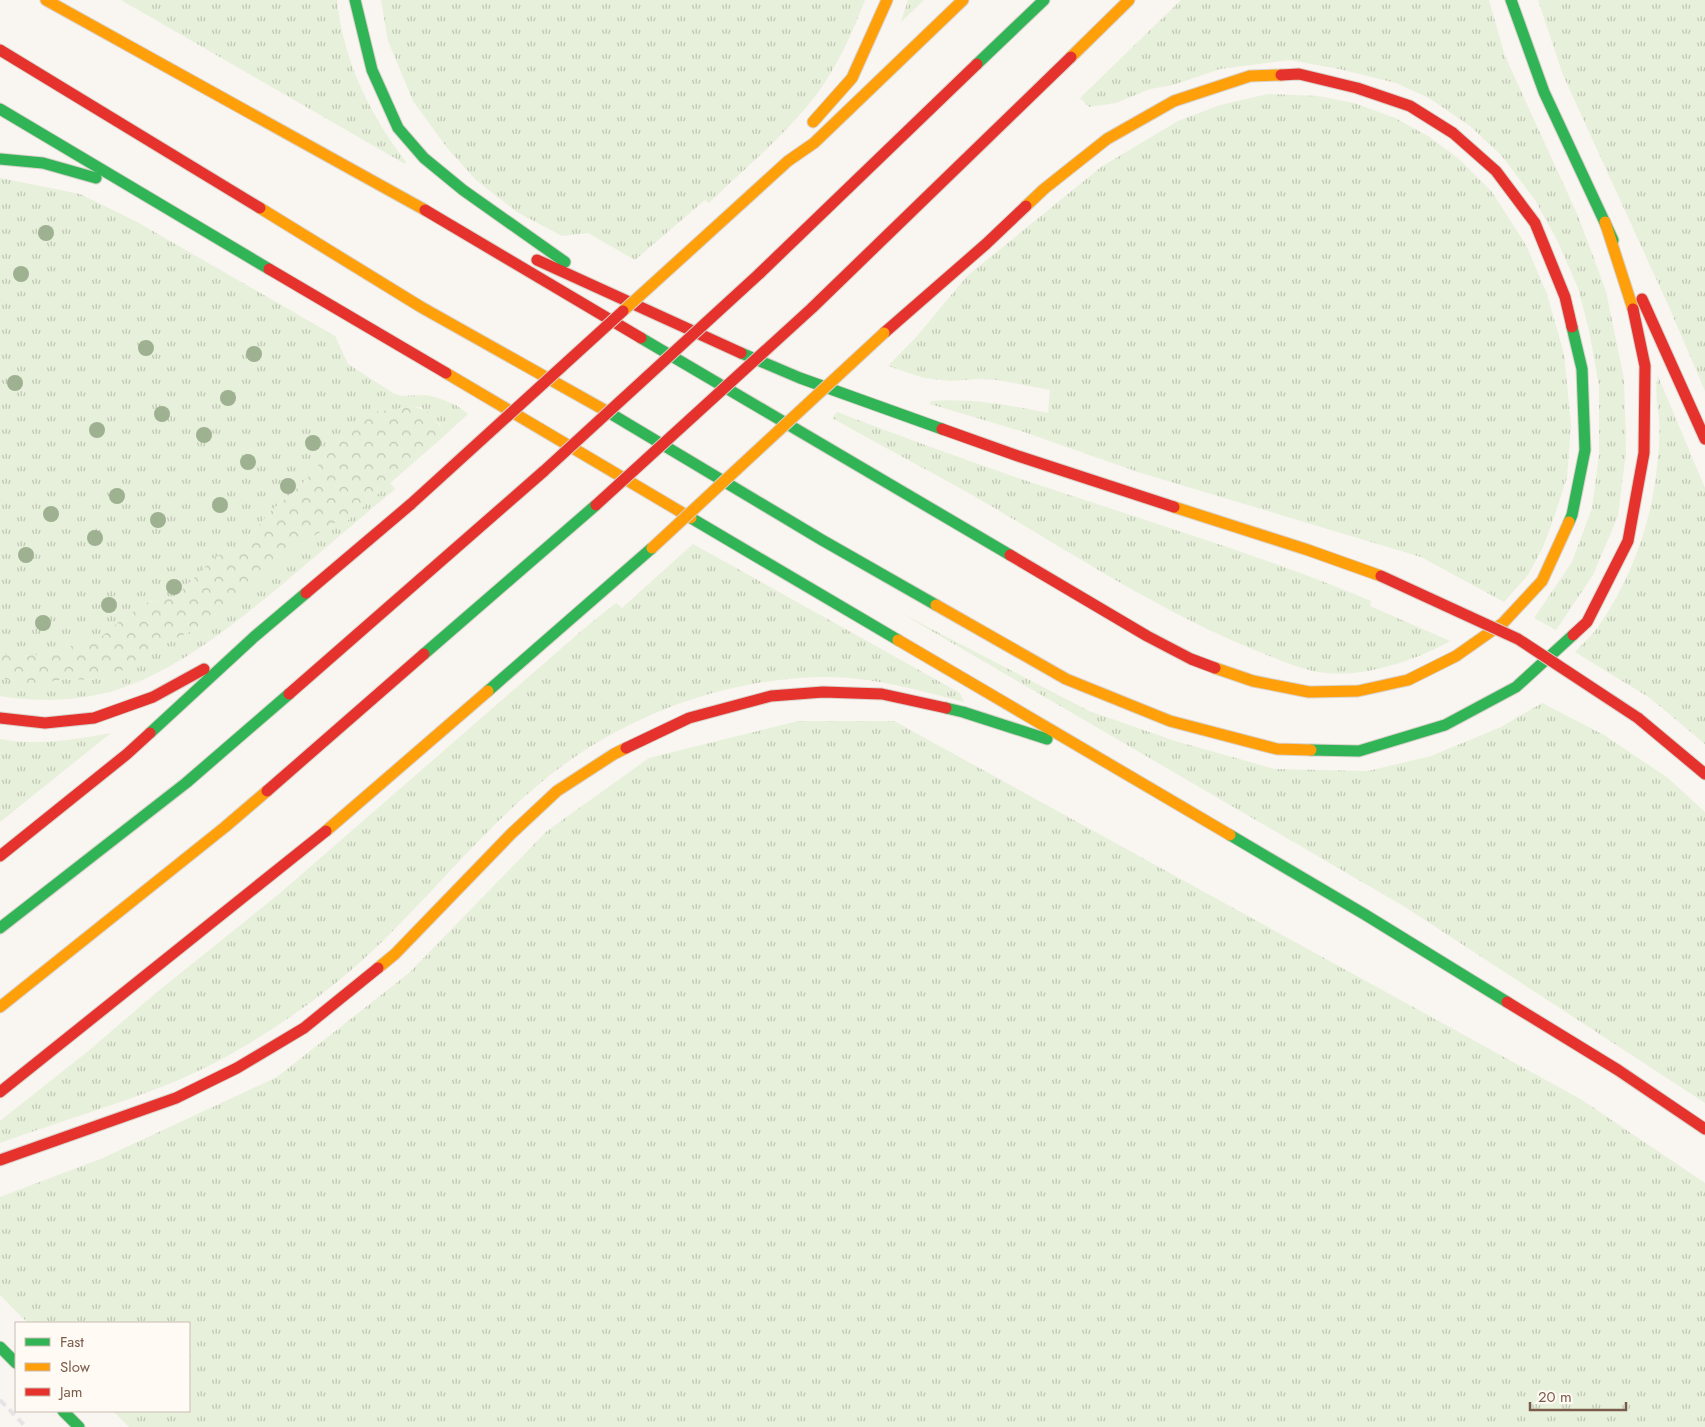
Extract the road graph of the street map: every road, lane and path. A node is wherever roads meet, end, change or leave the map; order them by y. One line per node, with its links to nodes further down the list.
1 (46, 0): 13 (main road)
2 (355, 0): 15 (main road)
3 (887, 0): 11 (main road)
4 (963, 0): 11 (main road)
5 (1044, 0): 22 (main road, bridge)
6 (1129, 0): 23 (main road, bridge)
7 (1511, 0): 14 (main road)
8 (0, 50): 14 (main road)
9 (0, 109): 12 (main road)
10 (0, 159): 12 (main road)
11 (788, 161): 17 (main road, bridge)
12 (133, 189): 19 (main road)
13 (424, 210): 15 (main road); 24 (main road, bridge)
14 (1605, 222): 16 (main road)
15 (605, 290): 20 (main road, bridge)
16 (1705, 439)
17 (254, 637): 18 (main road); 21 (main road)
18 (0, 718)
19 (1098, 756): 25 (main road); 26 (main road)
20 (1705, 774)
21 (0, 856)
22 (0, 928)
23 (0, 1007)
24 (0, 1092)
25 (1705, 1129)
26 (0, 1160)
27 (0, 1347): 28 (main road)
28 (15, 1362)
29 (64, 1412): 30 (main road)
30 (79, 1427)

